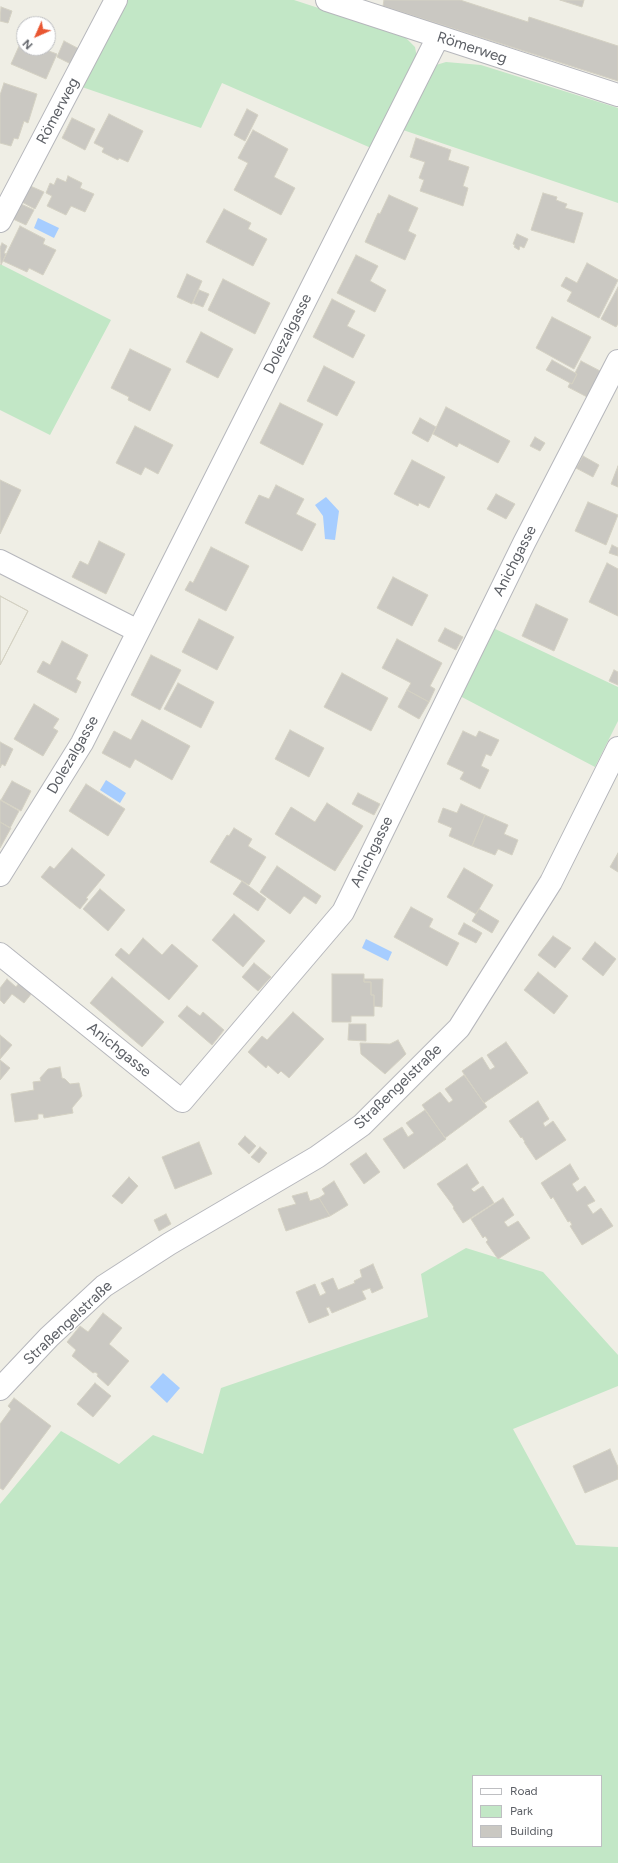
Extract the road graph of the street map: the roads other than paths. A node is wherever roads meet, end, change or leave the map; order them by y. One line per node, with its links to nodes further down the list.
1 (116, 0): 5 (street, Römerweg)
2 (327, 0): 3 (street, Römerweg)
3 (438, 37): 4 (street, Römerweg); 8 (street, Dolezalgasse)
4 (618, 95)
5 (0, 221)
6 (618, 361): 11 (street, Anichgasse)
7 (0, 561): 8 (street)
8 (138, 631): 10 (street, Dolezalgasse)
9 (618, 748): 12 (street, Straßengelstraße)
10 (0, 875)
11 (0, 954)
12 (0, 1389)

